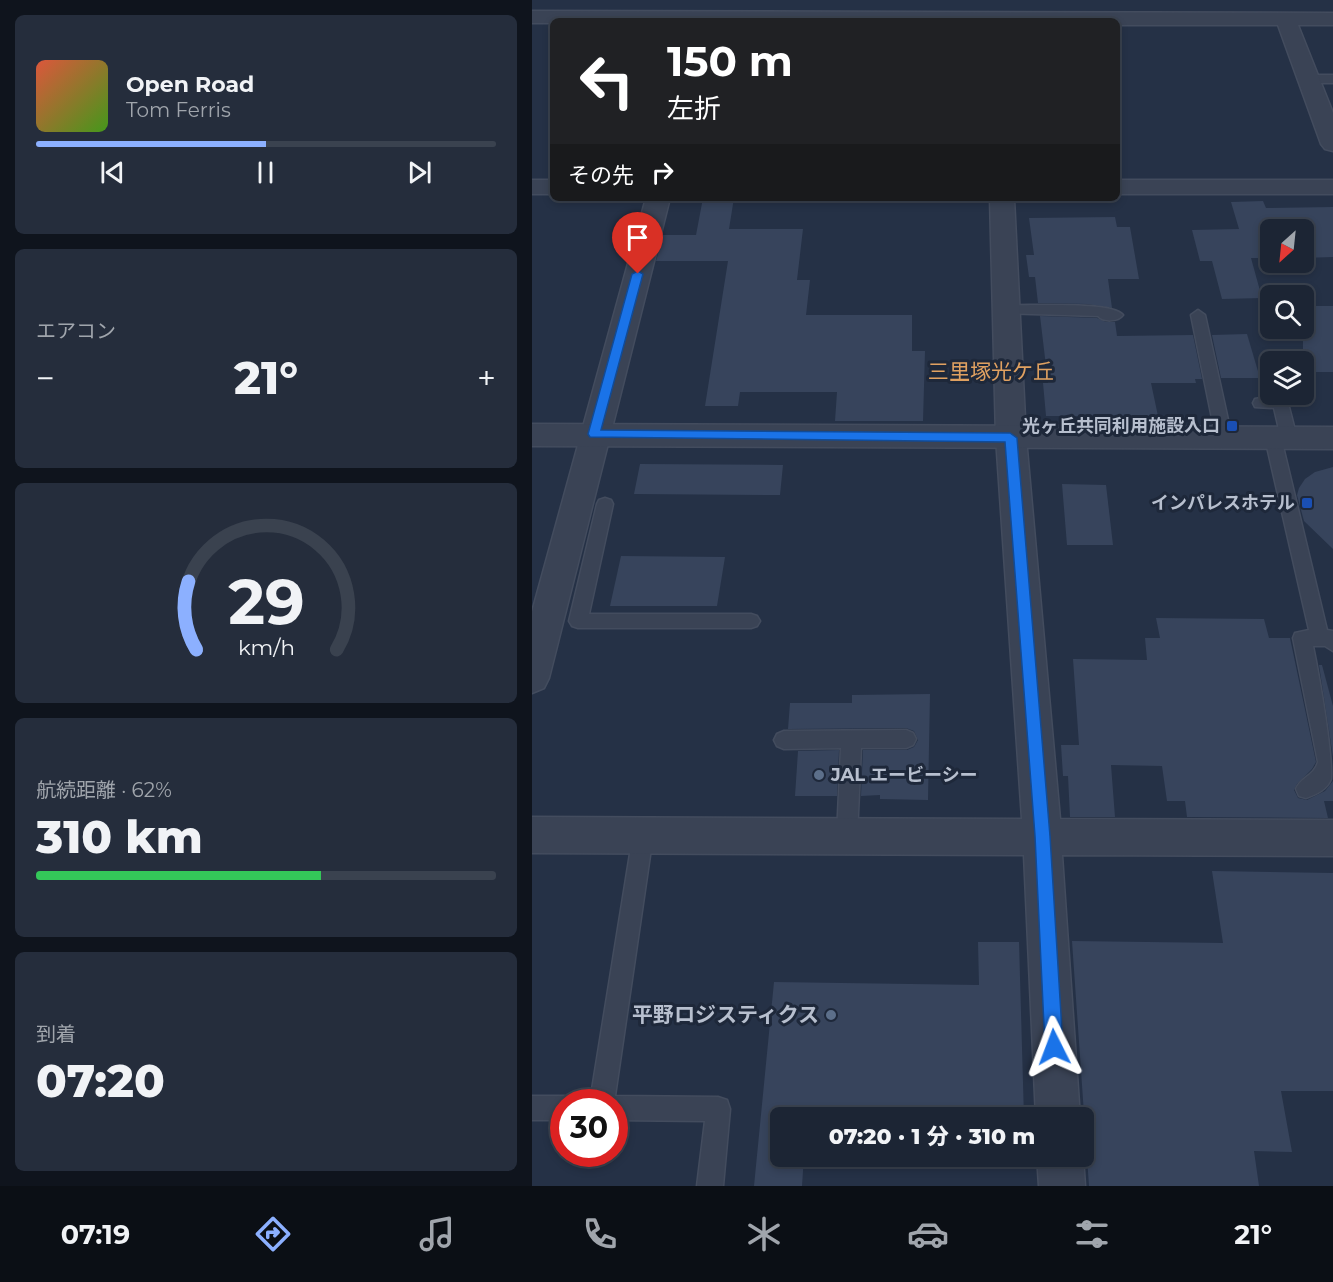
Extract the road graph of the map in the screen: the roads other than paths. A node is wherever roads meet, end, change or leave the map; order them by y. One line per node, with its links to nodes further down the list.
1 (1213, 9): 3 (street); 5 (street)
2 (700, 13): 3 (street); 4 (street)
3 (987, 13)
4 (532, 17)
5 (1286, 19): 6 (street); 7 (street)
6 (1333, 19)
7 (1309, 79): 8 (lane); 9 (street)
8 (1333, 79)
9 (1328, 119): 10 (street)
10 (1333, 144)
11 (532, 186): 12 (street)
12 (550, 187)
13 (1120, 187): 14 (street)
14 (1333, 187)
15 (657, 201): 21 (street)
16 (1002, 201): 17 (street)
17 (1006, 310): 18 (lane); 23 (street)
18 (1116, 315)
19 (1198, 315): 24 (lane)
20 (1280, 405): 25 (lane)
21 (594, 434): 22 (street); 23 (street); 29 (street)
22 (532, 435)
23 (1010, 438): 24 (street); 38 (street)
24 (1224, 438): 25 (street)
25 (1281, 438): 26 (street); 30 (lane)
26 (1333, 438)
27 (605, 504): 28 (lane)
28 (751, 621)
29 (537, 638): 31 (street)
30 (1326, 640): 35 (lane)
31 (532, 678)
32 (852, 739): 33 (lane); 34 (lane); 39 (lane)
33 (906, 739)
34 (784, 740)
35 (1306, 789)
36 (532, 835): 37 (street)
37 (643, 835): 39 (street); 41 (lane)
38 (1042, 836): 39 (street); 40 (street); 42 (street)
39 (847, 837)
40 (1333, 838)
41 (603, 1089)
42 (1057, 1107)
43 (532, 1108): 44 (lane)
44 (550, 1108)
45 (628, 1108): 47 (lane)
46 (1061, 1167): 48 (street)
47 (710, 1186)
48 (1062, 1186)

